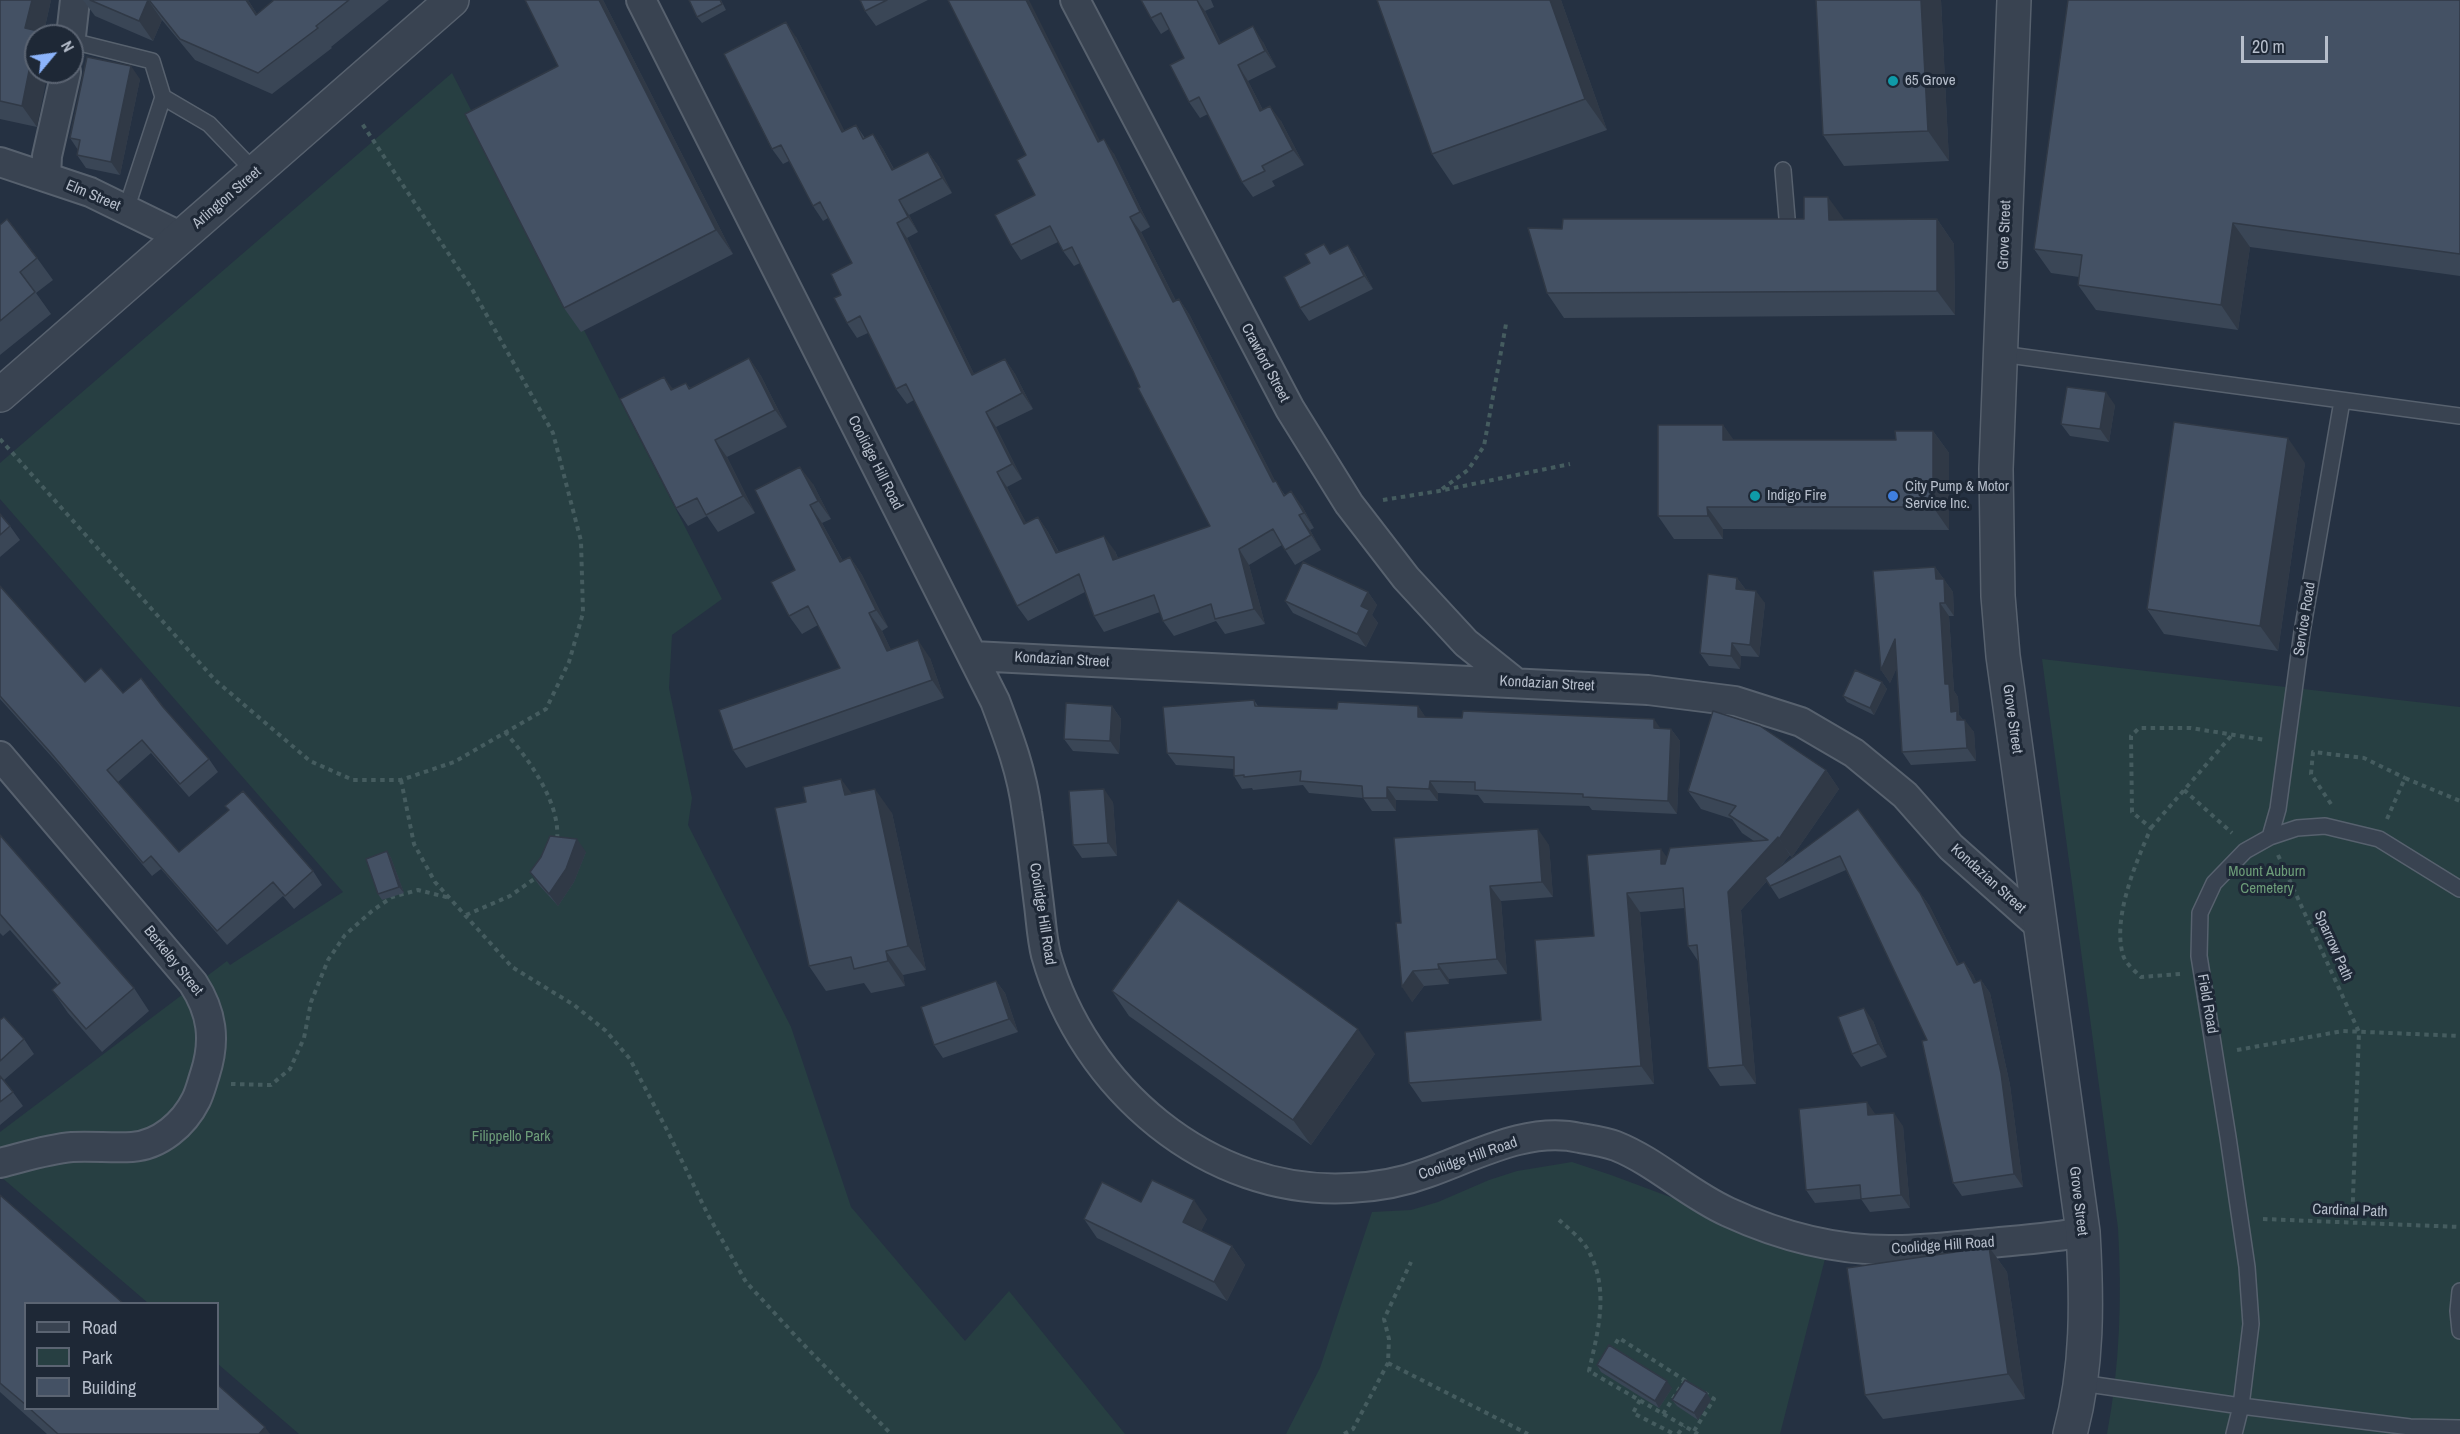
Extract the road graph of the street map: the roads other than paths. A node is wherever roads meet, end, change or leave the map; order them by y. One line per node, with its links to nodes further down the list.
1 (75, 0): 6 (street)
2 (452, 0): 12 (street, Arlington Street)
3 (641, 0): 21 (street, Coolidge Hill Road)
4 (1075, 0): 22 (street, Crawford Street)
5 (2014, 0): 17 (street, Grove Street)
6 (72, 24)
7 (84, 44): 9 (lane)
8 (63, 84): 13 (street)
9 (163, 97): 12 (lane); 14 (lane)
10 (0, 162): 13 (street, Elm Street)
11 (1782, 170): 15 (lane)
12 (256, 173): 16 (street, Arlington Street)
13 (46, 177): 14 (street, Elm Street)
14 (126, 210): 16 (street, Elm Street)
15 (1787, 218)
16 (182, 237): 18 (street, Arlington Street)
17 (2001, 354): 19 (lane); 26 (street, Grove Street)
18 (0, 395)
19 (2342, 401): 20 (lane); 24 (lane, Service Road)
20 (2460, 416)
21 (973, 656): 22 (street, Kondazian Street); 28 (street, Coolidge Hill Road)
22 (1516, 683): 26 (street, Kondazian Street)
23 (0, 756): 27 (street, Berkeley Street)
24 (2270, 837): 25 (lane, Field Road); 32 (lane, Field Road)
25 (2460, 890)
26 (2041, 927): 28 (street, Grove Street)
27 (0, 1163)
28 (2083, 1232): 31 (street, Grove Street)
29 (2460, 1291): 30 (lane)
30 (2460, 1331)
31 (2081, 1383): 32 (lane); 34 (street, Grove Street)
32 (2241, 1406): 33 (lane); 35 (lane, Field Road)
33 (2460, 1428)
34 (2070, 1434)
35 (2234, 1434)

